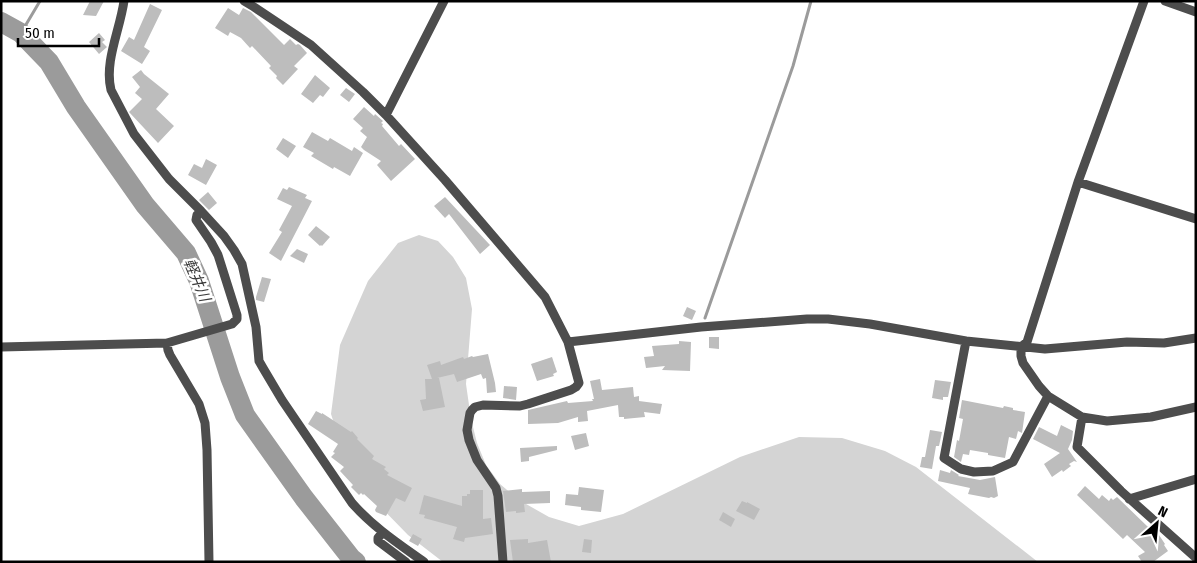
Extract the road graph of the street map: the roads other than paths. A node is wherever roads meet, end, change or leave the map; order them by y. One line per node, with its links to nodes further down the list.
1 (124, 1): 9 (street)
2 (244, 1): 7 (street)
3 (444, 1): 7 (street)
4 (1144, 1): 8 (street)
5 (1165, 1): 6 (street)
6 (1196, 12)
7 (386, 114): 13 (street)
8 (1078, 182): 10 (street); 16 (street)
9 (201, 211): 14 (street); 22 (street)
10 (1196, 219)
11 (1196, 338): 16 (street)
12 (966, 341): 13 (street); 16 (street); 17 (street)
13 (568, 342): 27 (street)
14 (167, 343): 15 (street); 24 (street)
15 (1, 347)
16 (1021, 348): 17 (street)
17 (1048, 396): 19 (street)
18 (1196, 408): 19 (street)
19 (1082, 417): 21 (street)
20 (1196, 479): 21 (street)
21 (1129, 499): 23 (street)
22 (382, 532): 25 (street); 26 (street)
23 (1196, 558)
24 (209, 562)
25 (406, 562)
26 (424, 562)
27 (503, 562)

